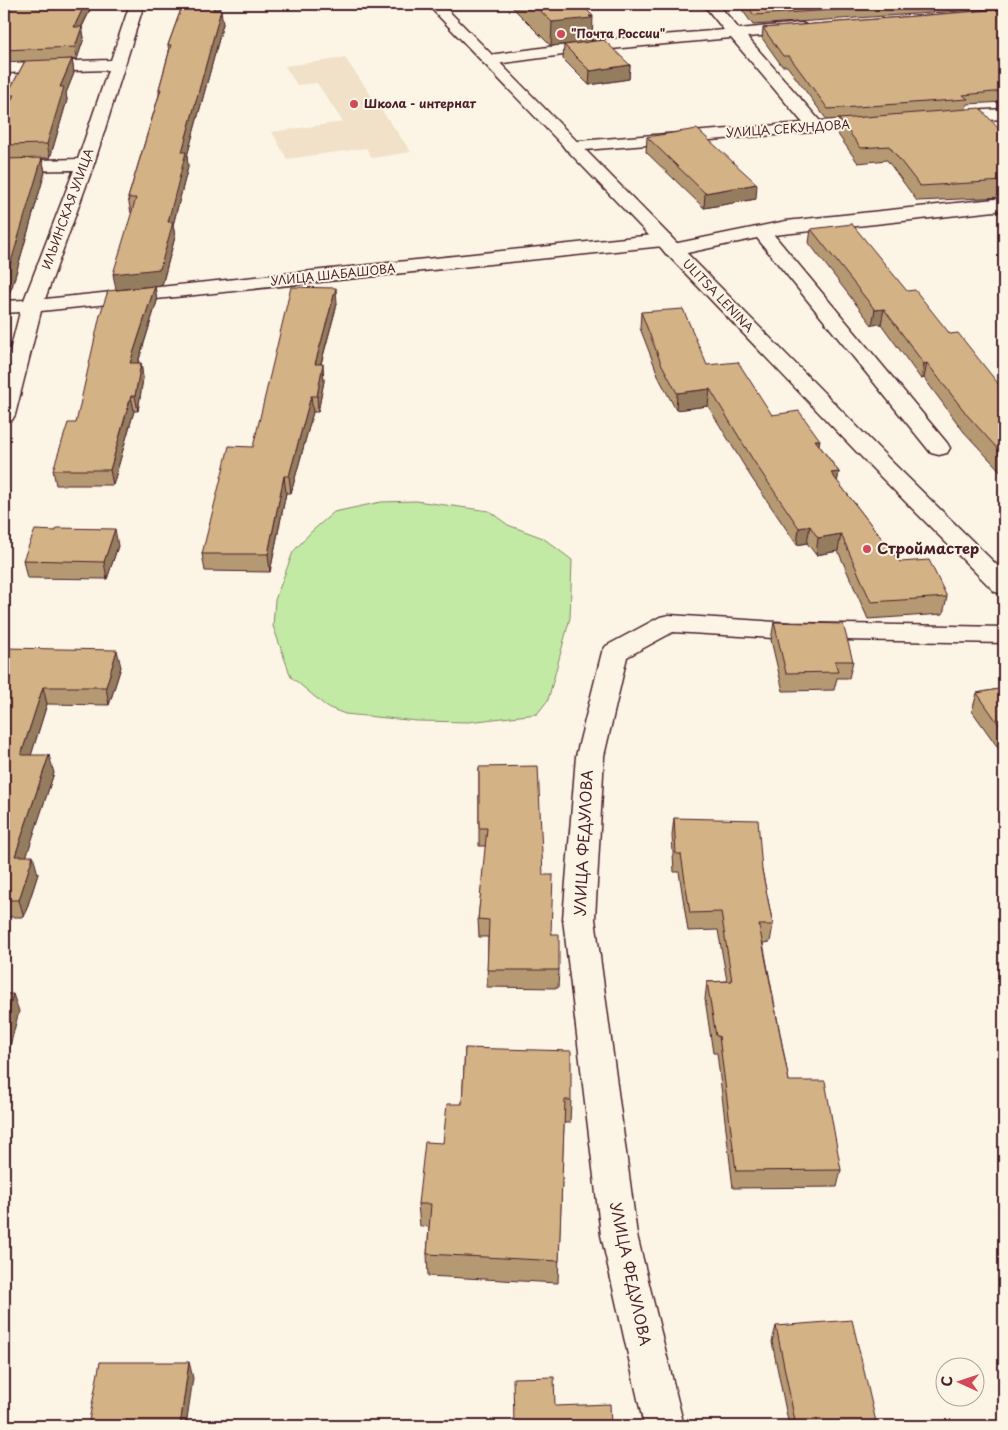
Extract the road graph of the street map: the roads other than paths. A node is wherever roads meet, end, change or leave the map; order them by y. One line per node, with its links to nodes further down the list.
1 (137, 4): 7 (street, ИЛЬИНСКАЯ УЛИЦА)
2 (434, 4): 6 (street, ULITSA LENINA)
3 (710, 4): 5 (street)
4 (812, 27): 5 (street)
5 (735, 32): 6 (street); 12 (street)
6 (489, 60): 13 (street, ULITSA LENINA)
7 (115, 65): 8 (street); 14 (street, ИЛЬИНСКАЯ УЛИЦА)
8 (4, 68)
9 (1004, 114): 10 (street)
10 (935, 118)
11 (895, 121): 12 (street, УЛИЦА СЕКУНДОВА)
12 (815, 126): 13 (street, УЛИЦА СЕКУНДОВА)
13 (572, 146): 18 (street, ULITSA LENINA)
14 (85, 164): 15 (street); 19 (street, ИЛЬИНСКАЯ УЛИЦА)
15 (4, 166)
16 (1004, 204): 17 (street, УЛИЦА ШАБАШОВА)
17 (762, 232): 18 (street, УЛИЦА ШАБАШОВА); 22 (street)
18 (668, 245): 19 (street, УЛИЦА ШАБАШОВА); 23 (street, ULITSA LENINA)
19 (32, 306): 20 (street, УЛИЦА ШАБАШОВА); 21 (street, ИЛЬИНСКАЯ УЛИЦА)
20 (4, 307)
21 (4, 415)
22 (939, 448)
23 (1004, 586)
24 (1004, 635): 25 (street, УЛИЦА ФЕДУЛОВА)
25 (664, 1426)

